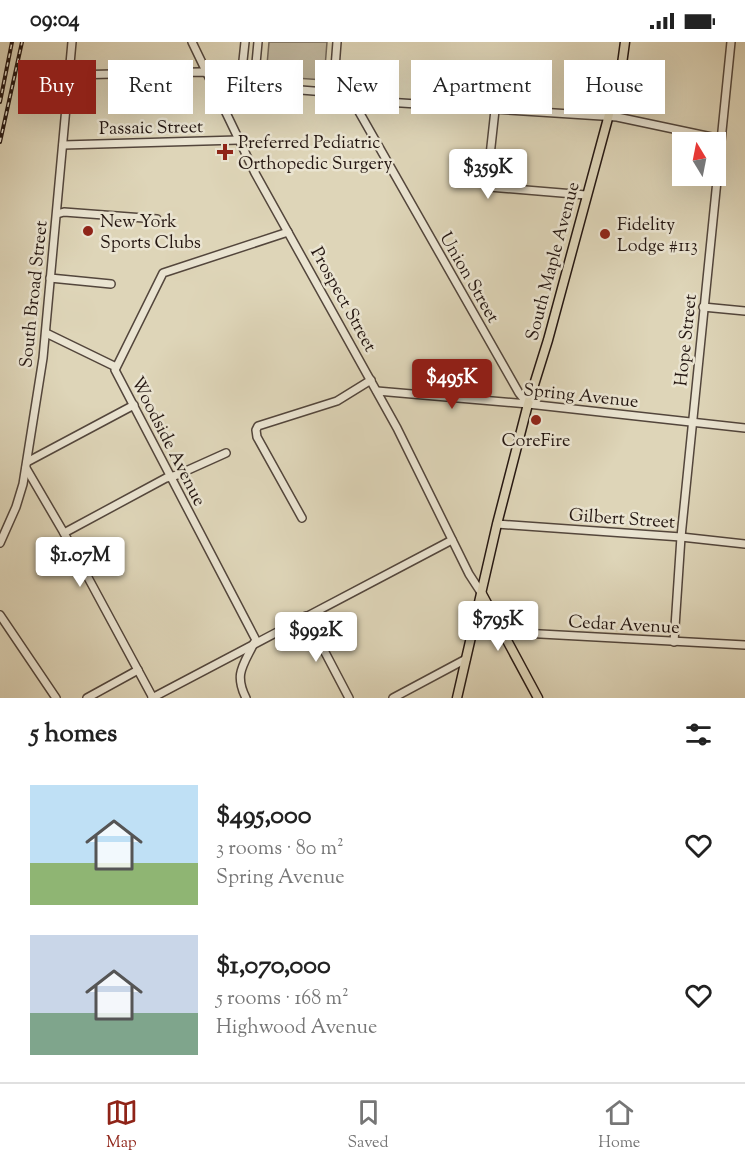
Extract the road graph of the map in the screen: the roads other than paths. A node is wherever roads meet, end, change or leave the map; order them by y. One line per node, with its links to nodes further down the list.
1 (72, 42): 8 (street, South Broad Street)
2 (192, 42): 12 (street, Prospect Street)
3 (245, 42): 9 (street)
4 (258, 42): 10 (street)
5 (337, 42): 11 (street)
6 (625, 42): 20 (main road, South Maple Avenue)
7 (731, 42): 22 (street, Hope Street)
8 (71, 60)
9 (243, 60)
10 (256, 60)
11 (336, 60)
12 (205, 69)
13 (205, 73): 14 (street)
14 (96, 75)
15 (66, 114): 24 (street, South Broad Street)
16 (226, 114): 23 (street, Prospect Street)
17 (360, 114): 38 (street, Union Street)
18 (495, 114): 26 (street)
19 (552, 114): 20 (street)
20 (608, 117): 21 (street); 26 (main road, South Maple Avenue)
21 (685, 132)
22 (722, 132)
23 (239, 142): 24 (street, Passaic Street); 29 (street, Prospect Street)
24 (63, 145): 27 (street, South Broad Street)
25 (716, 186): 32 (street, Hope Street)
26 (586, 195): 38 (main road, South Maple Avenue)
27 (57, 214): 28 (street); 30 (street, South Broad Street)
28 (156, 219)
29 (288, 232): 35 (street, Woodside Avenue); 36 (street, Prospect Street)
30 (50, 278): 31 (street); 34 (street, South Broad Street)
31 (111, 284)
32 (703, 308): 33 (street); 40 (street, Hope Street)
33 (745, 311)
34 (46, 333): 35 (street); 43 (street, South Broad Street)
35 (116, 367): 39 (street, Woodside Avenue)
36 (371, 380): 37 (street, Prospect Street); 45 (street)
37 (377, 391): 38 (street, Spring Avenue); 49 (street, Prospect Street)
38 (528, 404): 40 (street, Spring Avenue); 46 (main road, South Maple Avenue)
39 (134, 405): 43 (street); 44 (street, Woodside Avenue)
40 (692, 423): 41 (street, Spring Avenue); 48 (street, Hope Street)
41 (745, 428)
42 (226, 453): 44 (street)
43 (26, 465): 47 (street); 50 (street, South Broad Street)
44 (171, 476): 47 (street); 57 (street, Woodside Avenue)
45 (302, 518)
46 (497, 524): 48 (street, Gilbert Street); 52 (main road, South Maple Avenue)
47 (64, 533): 60 (street)
48 (681, 537): 51 (street, Gilbert Street); 56 (street, Hope Street)
49 (452, 540): 52 (street, Prospect Street); 54 (street)
50 (0, 543)
51 (745, 544)
52 (483, 594): 55 (main road, Prospect Street); 59 (main road, South Maple Avenue)
53 (0, 615): 61 (street)
54 (306, 616): 57 (street); 65 (street)
55 (502, 632): 56 (street, Cedar Avenue); 68 (main road, Prospect Street)
56 (674, 642): 58 (street, Cedar Avenue)
57 (256, 643): 63 (street); 64 (street)
58 (745, 645)
59 (466, 659): 66 (street); 67 (main road, South Maple Avenue)
60 (138, 670): 62 (street); 63 (street)
61 (56, 698)
62 (87, 698)
63 (152, 698)
64 (246, 698)
65 (349, 698)
66 (393, 698)
67 (458, 698)
68 (538, 698)

